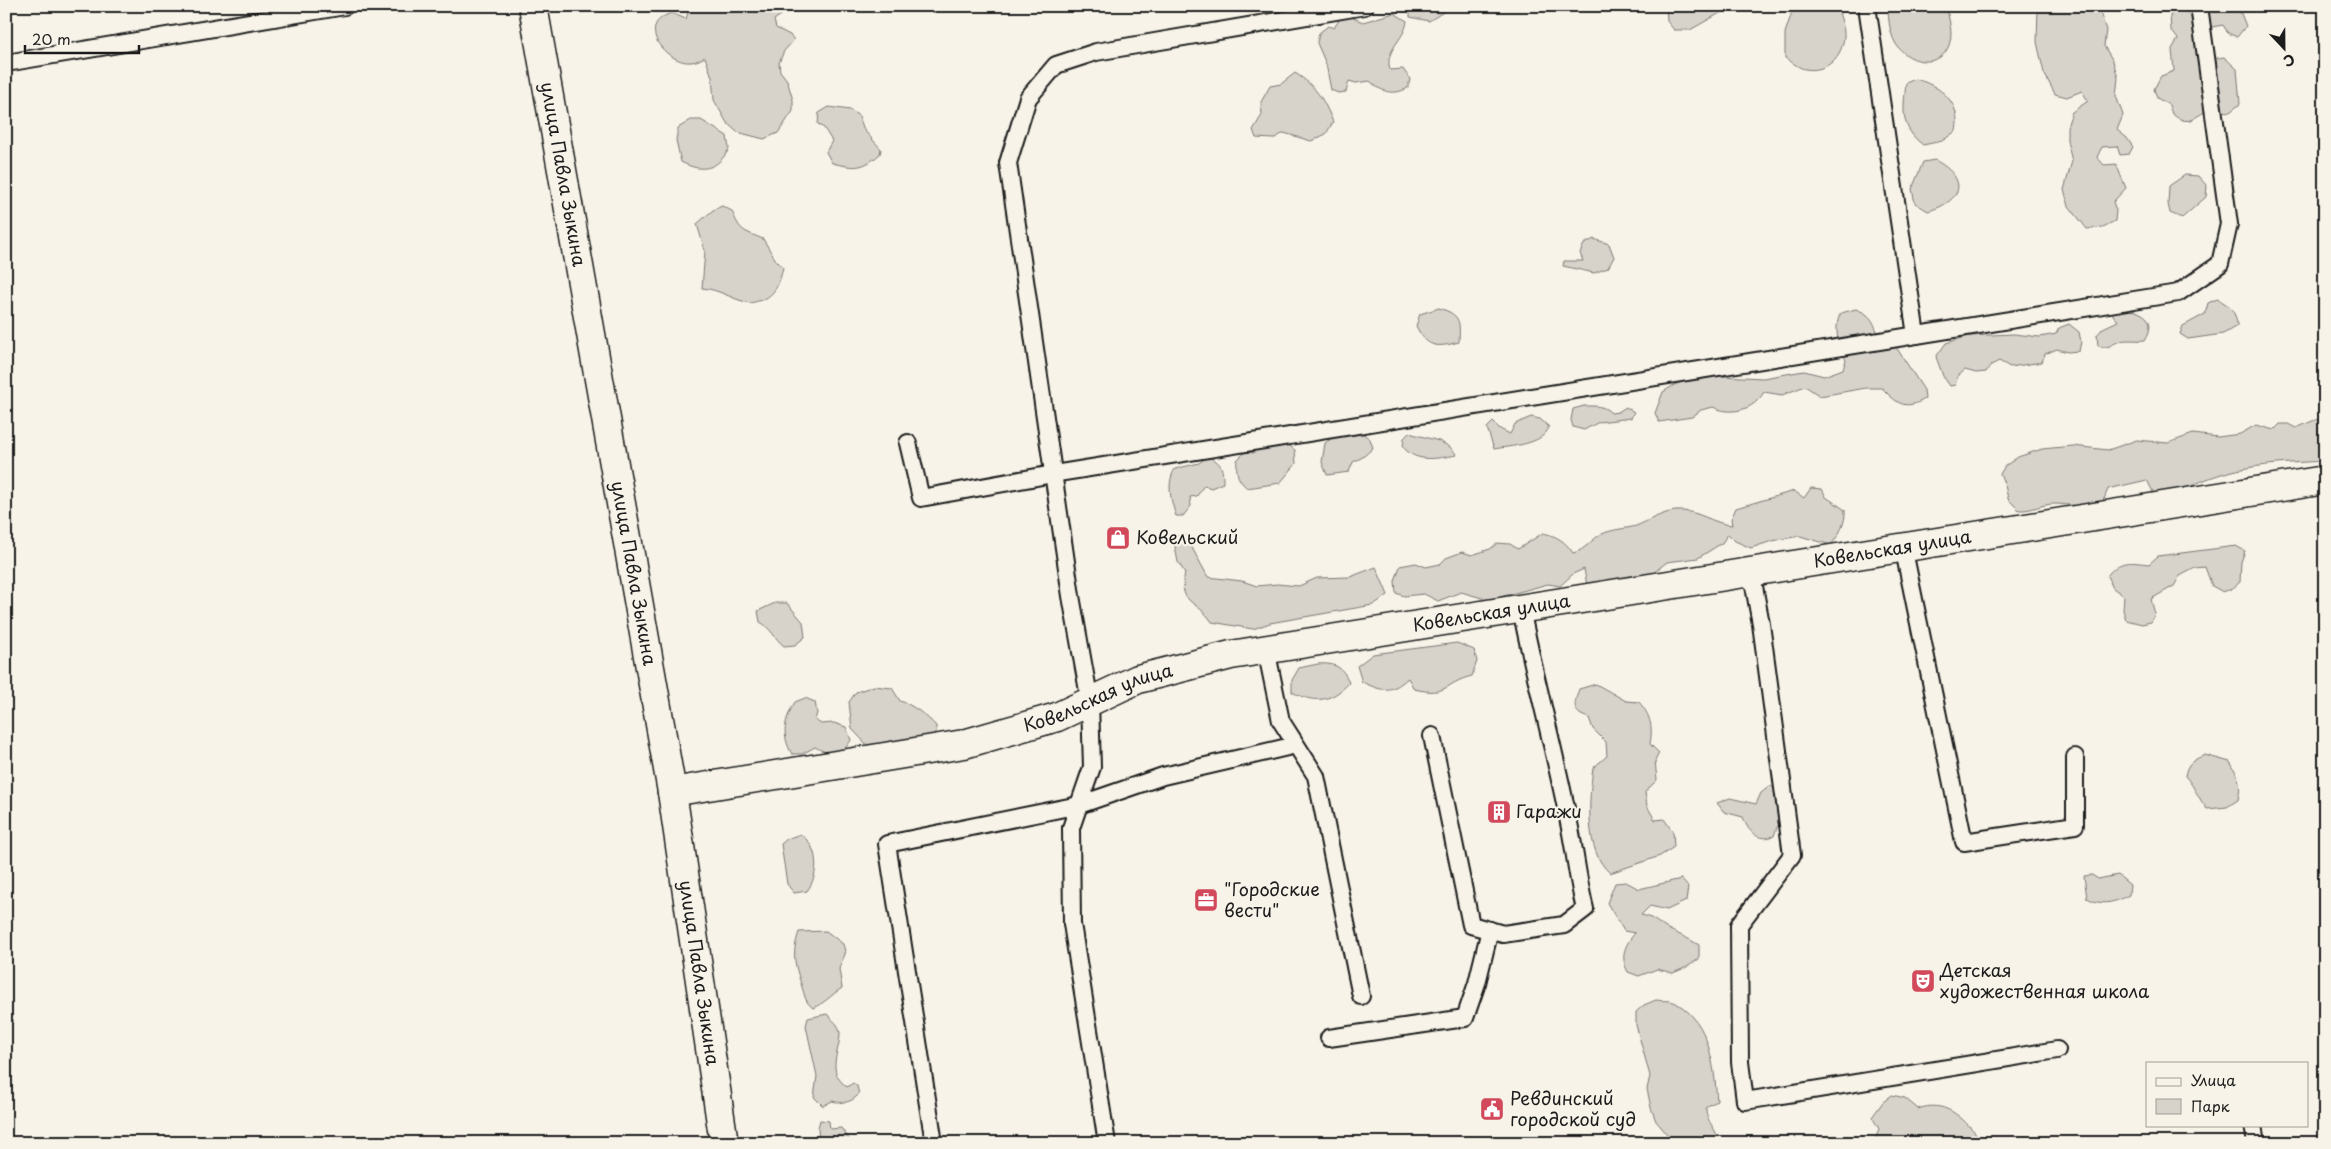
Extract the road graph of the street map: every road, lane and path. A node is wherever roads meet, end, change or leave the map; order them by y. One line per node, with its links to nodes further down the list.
1 (345, 6): 6 (lane)
2 (533, 6): 19 (street, улица Павла Зыкина)
3 (1365, 6): 9 (lane)
4 (1867, 6): 7 (lane)
5 (2198, 6): 7 (lane)
6 (6, 63)
7 (1916, 335): 9 (lane)
8 (908, 443): 9 (lane)
9 (1054, 474): 15 (lane)
10 (2325, 480): 11 (street, Ковельская улица)
11 (1903, 546): 12 (street, Ковельская улица); 18 (lane)
12 (1751, 570): 13 (street, Ковельская улица); 24 (lane)
13 (1521, 608): 14 (street, Ковельская улица); 21 (lane)
14 (1266, 649): 15 (street, Ковельская улица); 17 (lane)
15 (1090, 702): 19 (street, Ковельская улица); 20 (lane)
16 (1432, 736): 21 (lane)
17 (1296, 745): 20 (lane); 22 (lane)
18 (2075, 757)
19 (672, 792): 26 (street, улица Павла Зыкина)
20 (1079, 805): 27 (lane); 28 (lane)
21 (1490, 930): 23 (lane)
22 (1361, 996)
23 (1329, 1038)
24 (2056, 1050)
25 (2252, 1126): 29 (lane)
26 (724, 1143)
27 (934, 1143)
28 (1107, 1143)
29 (2256, 1143)

